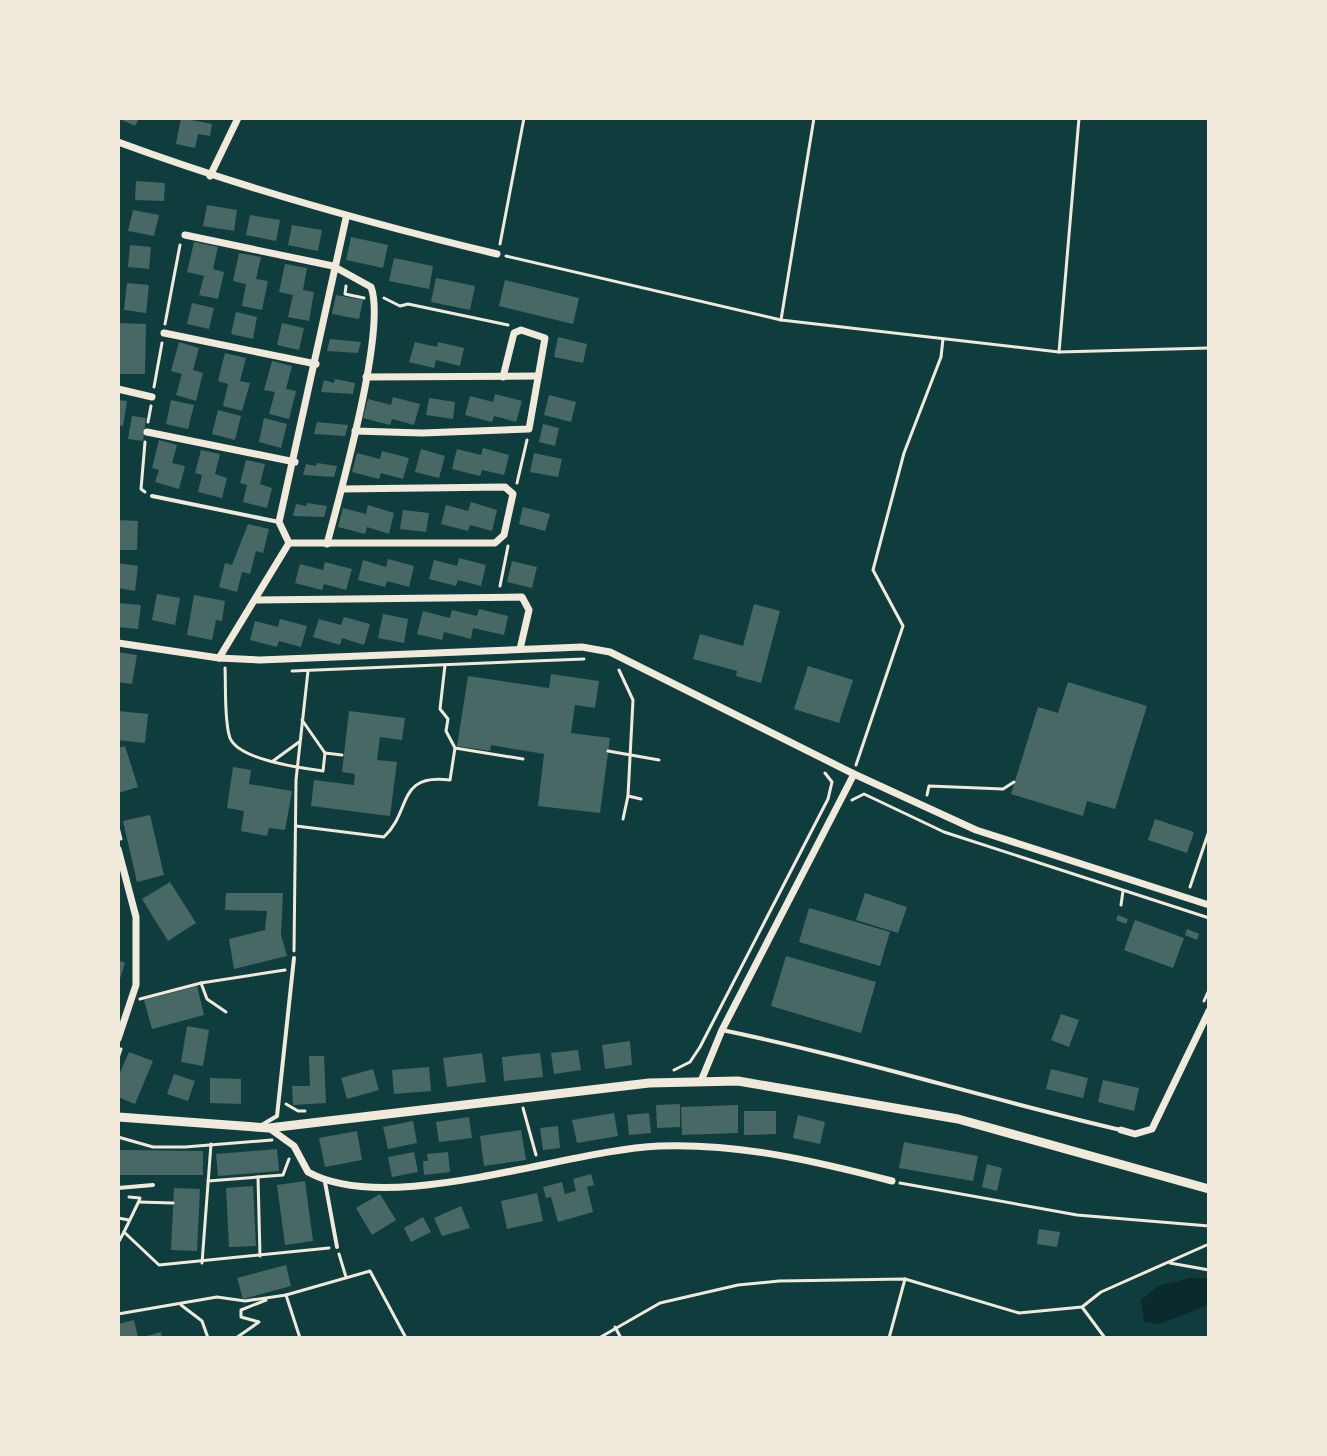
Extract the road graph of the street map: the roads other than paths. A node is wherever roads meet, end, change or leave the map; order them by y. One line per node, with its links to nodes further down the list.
1 (238, 118): 3 (street)
2 (118, 142): 3 (street)
3 (210, 176): 4 (street)
4 (346, 218): 6 (street); 7 (street)
5 (185, 235): 7 (street)
6 (497, 254)
7 (333, 266): 9 (street); 11 (street)
8 (164, 333): 9 (street)
9 (316, 364): 17 (street)
10 (538, 376): 12 (street); 12 (street); 15 (street)
11 (366, 377): 12 (street); 15 (street)
12 (503, 377)
13 (118, 389): 14 (street)
14 (152, 397)
15 (355, 431): 18 (street)
16 (147, 432): 17 (street)
17 (295, 462): 20 (street)
18 (342, 489): 22 (street); 22 (street)
19 (152, 496): 20 (lane)
20 (279, 522): 21 (street)
21 (289, 543): 22 (street); 23 (street)
22 (327, 544)
23 (257, 600): 25 (street); 26 (street)
24 (118, 643): 26 (street)
25 (520, 649): 26 (street); 27 (street)
26 (219, 658)
27 (854, 774): 29 (street); 32 (street)
28 (118, 849): 33 (street)
29 (1209, 905)
30 (294, 958): 37 (lane)
31 (1209, 1011): 38 (street)
32 (722, 1030): 34 (street); 38 (lane)
33 (118, 1039)
34 (701, 1081): 36 (street); 43 (street)
35 (118, 1117): 37 (street)
36 (269, 1128): 37 (street); 40 (street)
37 (255, 1129)
38 (1121, 1130)
39 (892, 1181): 40 (street)
40 (325, 1182): 44 (lane)
41 (153, 1185): 42 (lane)
42 (118, 1188)
43 (1209, 1189)
44 (337, 1247)

